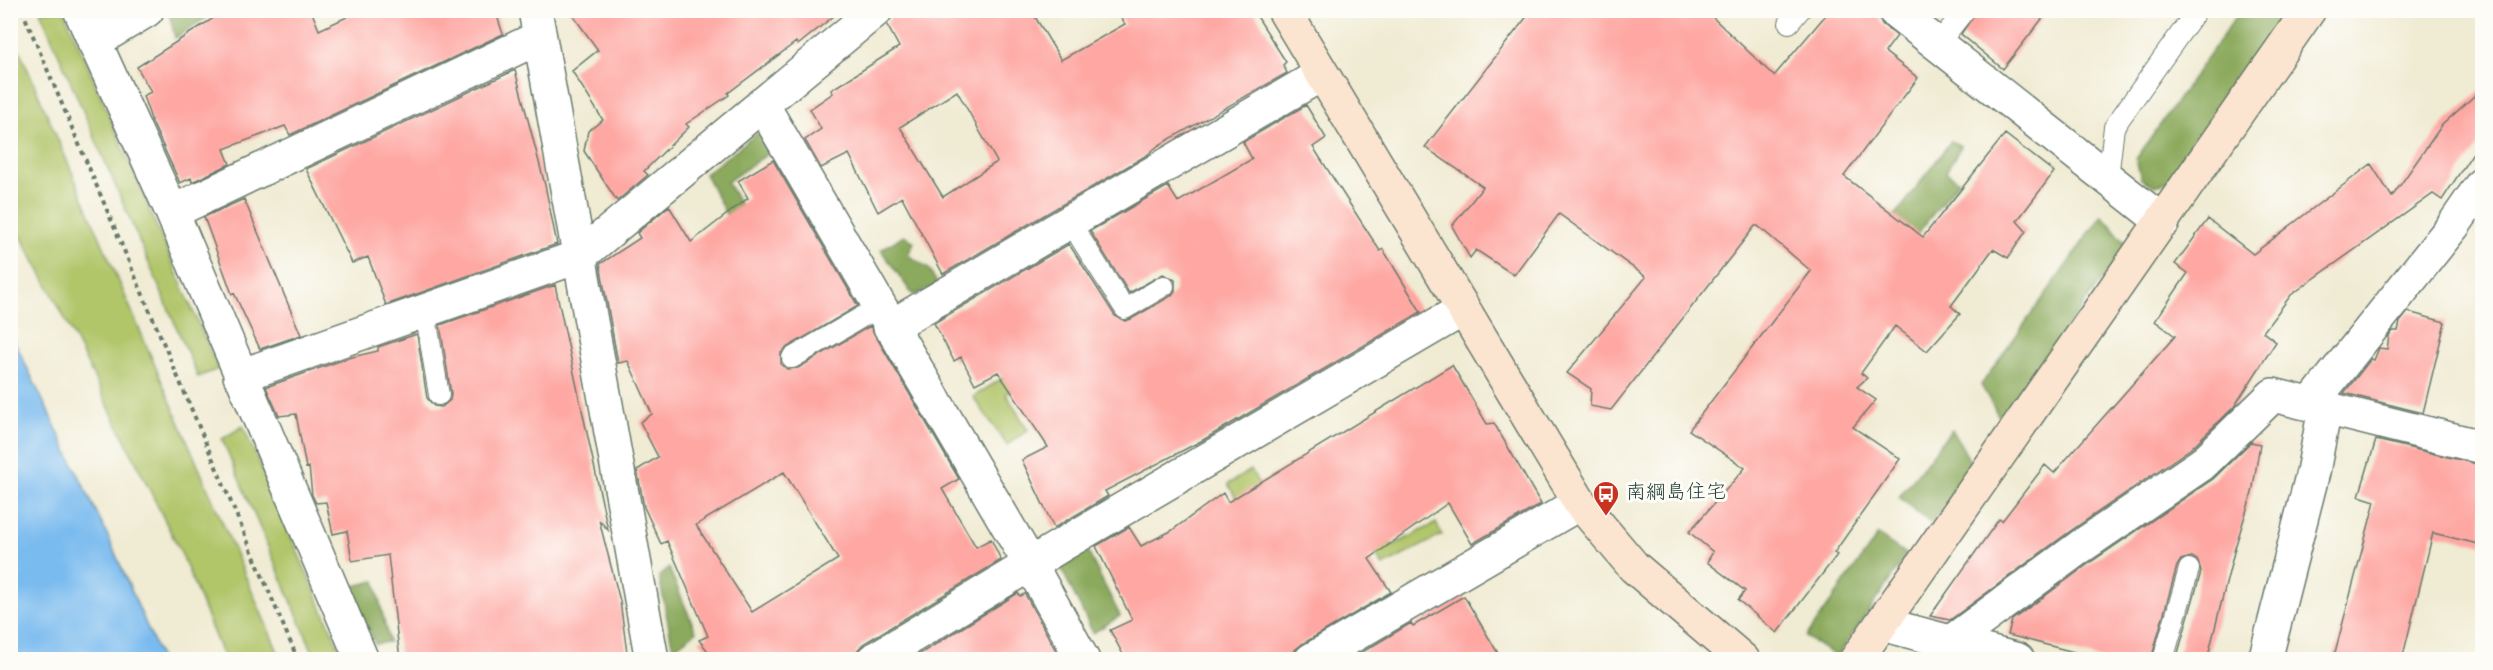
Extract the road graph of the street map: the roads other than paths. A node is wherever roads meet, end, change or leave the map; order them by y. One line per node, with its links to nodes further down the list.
1 (80, 10): 10 (street)
2 (147, 10): 10 (street)
3 (876, 10): 13 (street)
4 (1284, 10): 12 (street)
5 (1894, 10): 11 (street)
6 (1965, 10): 11 (lane)
7 (2197, 10): 14 (lane)
8 (2309, 10): 18 (street)
9 (537, 23): 16 (street); 19 (street)
10 (94, 42): 16 (street)
11 (1938, 45): 14 (street)
12 (1322, 74): 17 (street); 21 (street)
13 (762, 104): 19 (street); 23 (street)
14 (2108, 178): 18 (street)
15 (2482, 184): 27 (street)
16 (172, 212): 25 (street)
17 (1070, 222): 20 (lane); 23 (street)
18 (2163, 222): 32 (street)
19 (580, 256): 22 (street); 35 (street)
20 (1164, 286)
21 (1462, 310): 29 (street); 30 (street)
22 (425, 311): 25 (street); 26 (lane)
23 (884, 317): 24 (lane); 30 (street)
24 (792, 358)
25 (240, 376): 34 (street)
26 (439, 394)
27 (2318, 406): 28 (street); 33 (street); 43 (street)
28 (2482, 447)
29 (1580, 503): 38 (street); 39 (street)
30 (1030, 564): 36 (street); 37 (street)
31 (2188, 569): 42 (lane)
32 (1882, 624): 33 (street); 40 (street)
33 (1951, 642): 41 (street)
34 (362, 660)
35 (652, 660)
36 (873, 660)
37 (1083, 660)
38 (1311, 660)
39 (1743, 660)
40 (1856, 660)
41 (2018, 660)
42 (2163, 660)
43 (2265, 660)

